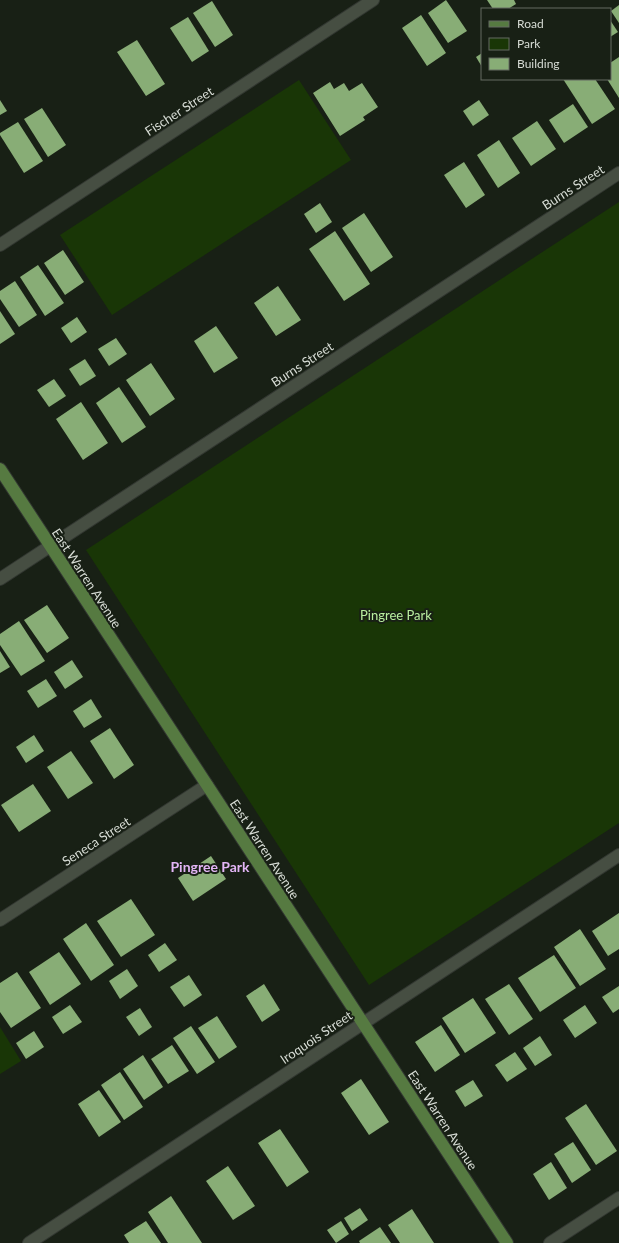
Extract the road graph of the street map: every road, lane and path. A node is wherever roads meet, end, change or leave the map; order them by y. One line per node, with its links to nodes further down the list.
1 (373, 0): 3 (street, Fischer Street)
2 (619, 173): 5 (street, Burns Street)
3 (0, 245)
4 (0, 469): 5 (main road, East Warren Avenue)
5 (50, 546): 6 (street, Burns Street); 7 (main road, East Warren Avenue)
6 (0, 579)
7 (207, 785): 9 (street, Seneca Street); 10 (main road, East Warren Avenue)
8 (619, 855): 10 (street, Iroquois Street)
9 (0, 920)
10 (363, 1023): 12 (street, Iroquois Street); 13 (main road, East Warren Avenue)
11 (619, 1198): 14 (street)
12 (29, 1243)
13 (507, 1243)
14 (550, 1243)

